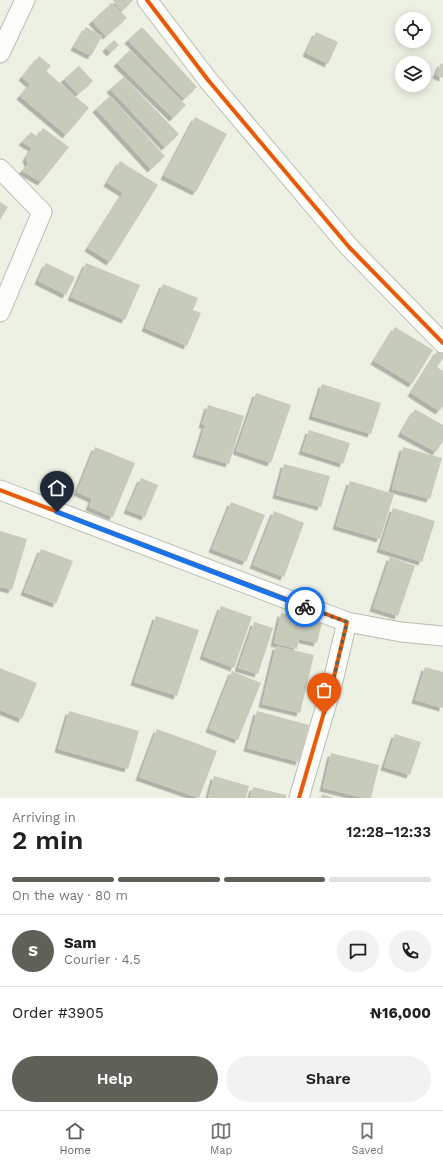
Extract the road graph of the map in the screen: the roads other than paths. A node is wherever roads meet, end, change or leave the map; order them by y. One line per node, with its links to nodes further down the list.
1 (25, 0): 3 (street)
2 (147, 0): 6 (street)
3 (0, 53)
4 (0, 170): 5 (street)
5 (0, 312)
6 (443, 343)
7 (0, 490): 8 (street)
8 (347, 622): 9 (street); 10 (street)
9 (443, 636)
10 (299, 798)

